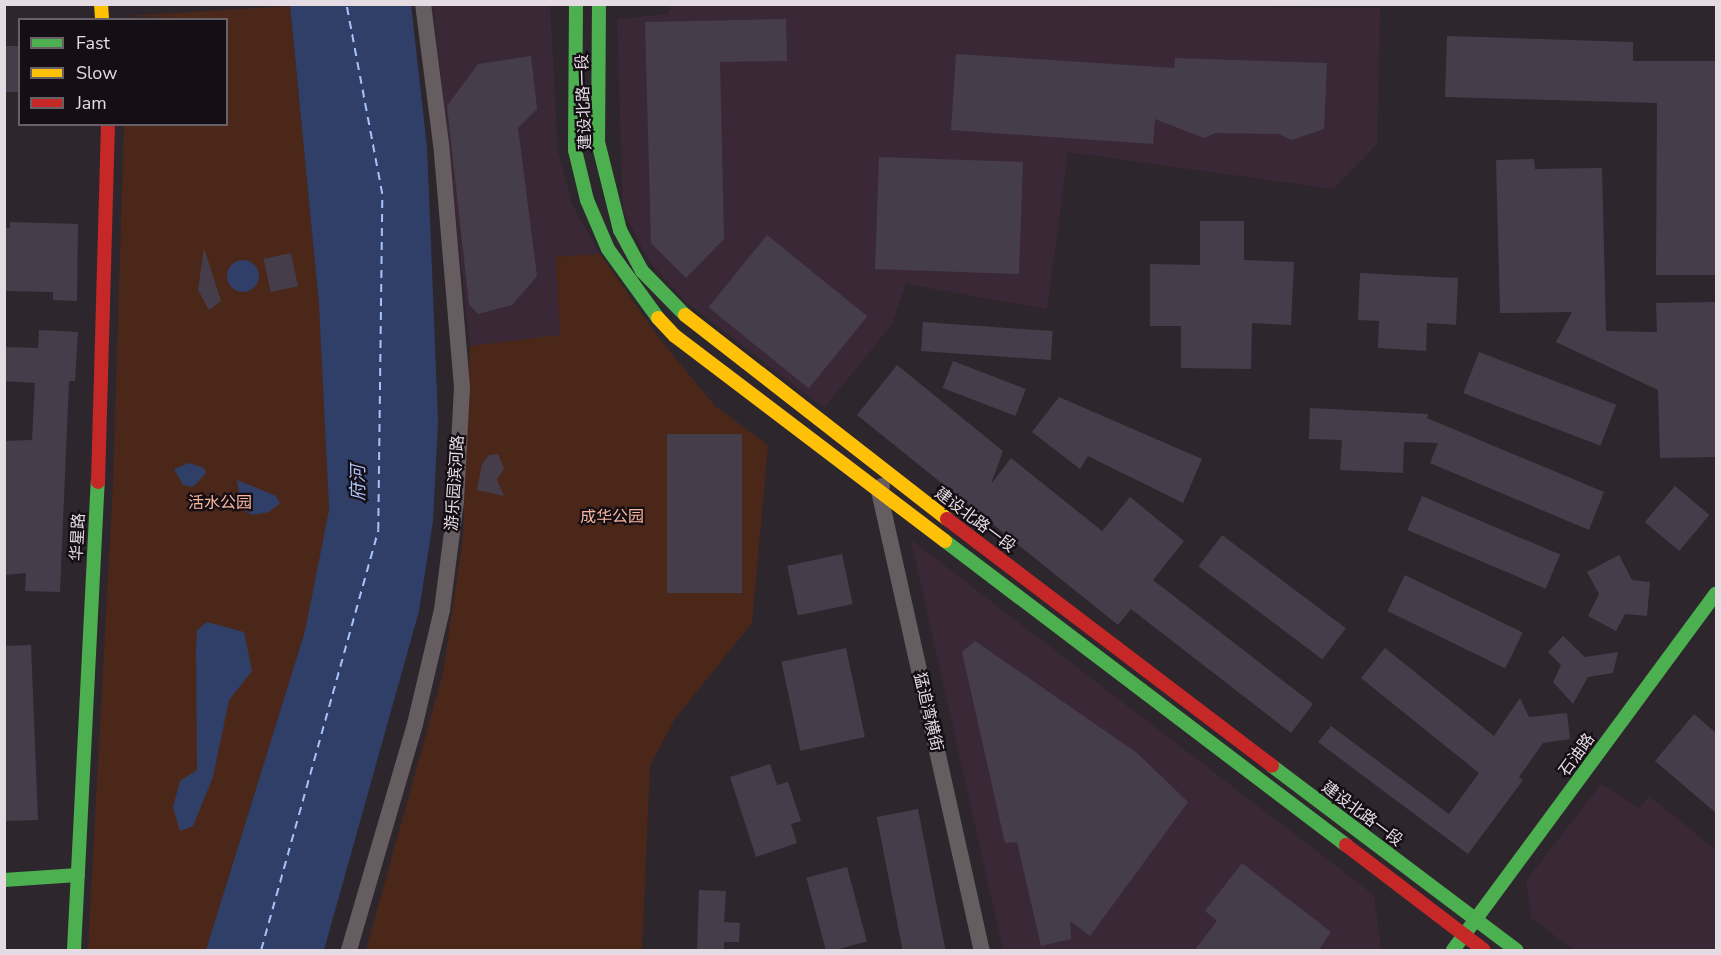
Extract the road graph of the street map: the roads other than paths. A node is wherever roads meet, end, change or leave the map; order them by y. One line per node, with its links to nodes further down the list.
1 (423, 4): 13 (street, 游乐园滨河路)
2 (576, 4): 6 (main road, 建设北路一段)
3 (599, 4): 5 (main road, 建设北路一段)
4 (108, 126): 8 (main road, 华星路)
5 (888, 474): 6 (street); 10 (main road, 建设北路一段)
6 (879, 491): 11 (main road, 建设北路一段); 14 (street, 猛追湾横街)
7 (1716, 593): 10 (main road, 石油路)
8 (78, 875): 9 (main road); 12 (main road, 华星路)
9 (4, 880)
10 (1475, 920): 11 (main road, 石油路); 17 (main road, 建设北路一段)
11 (1464, 936): 15 (main road, 石油路); 16 (main road, 建设北路一段)
12 (75, 951)
13 (349, 951)
14 (982, 951)
15 (1453, 951)
16 (1484, 951)
17 (1516, 951)

